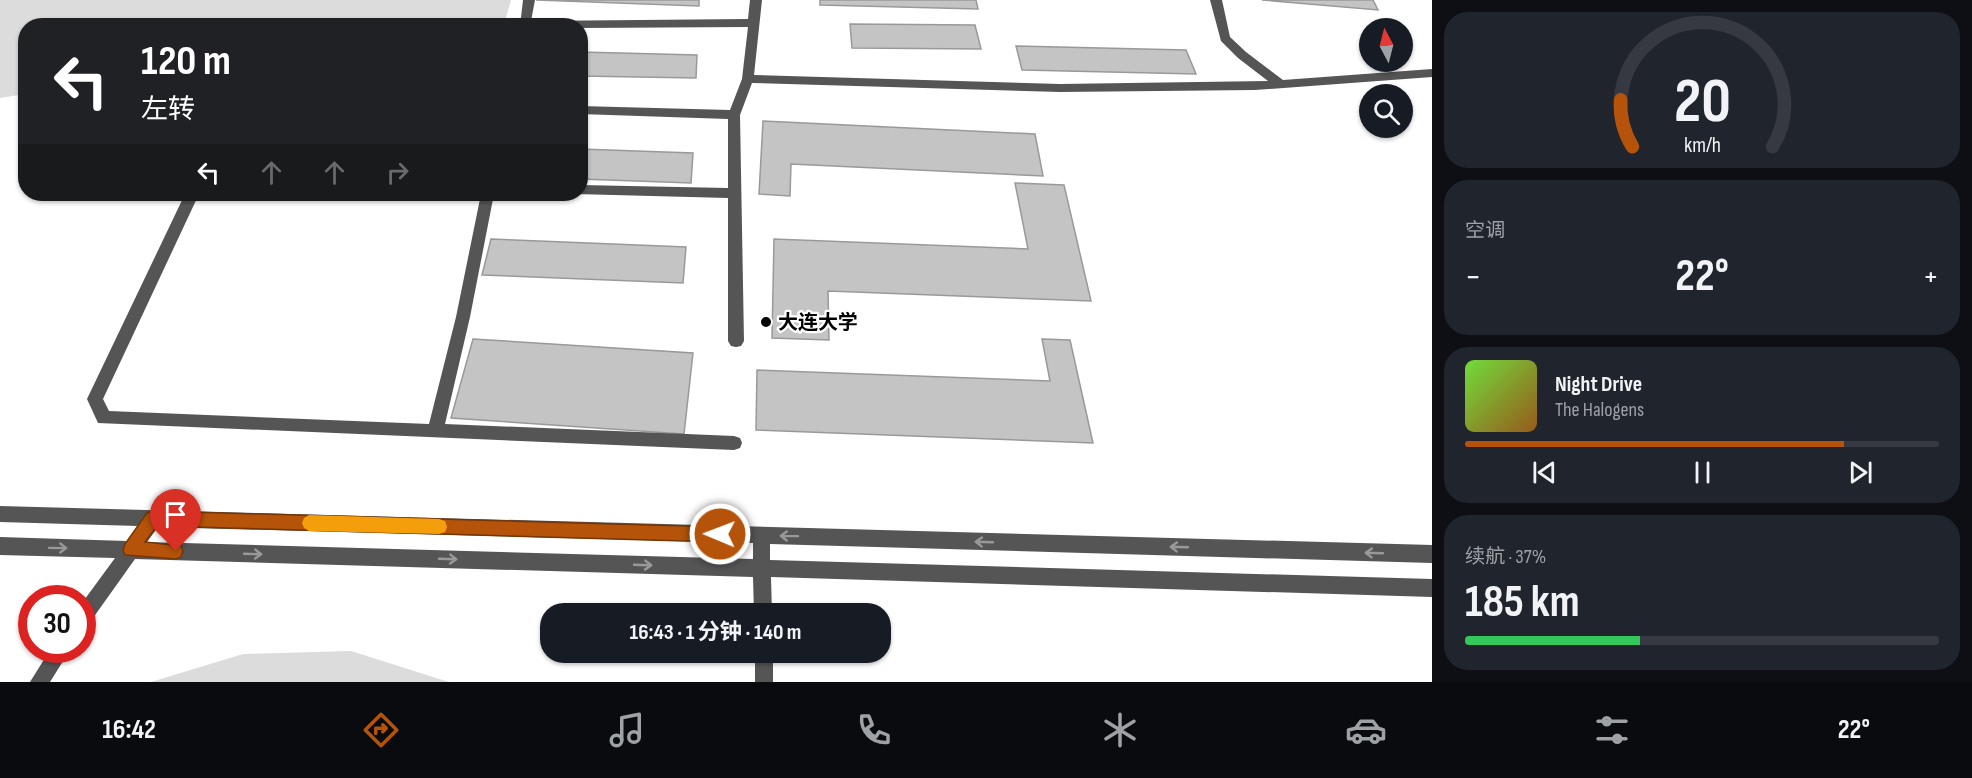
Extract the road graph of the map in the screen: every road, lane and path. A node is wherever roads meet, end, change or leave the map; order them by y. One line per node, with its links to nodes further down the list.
1 (529, 0): 4 (street)
2 (756, 0): 5 (street)
3 (1216, 0): 9 (street)
4 (526, 18)
5 (751, 23): 6 (street); 8 (street)
6 (588, 24)
7 (1432, 73): 9 (street)
8 (748, 78): 9 (street); 11 (street)
9 (1280, 84)
10 (588, 110): 11 (street)
11 (734, 115): 13 (street)
12 (588, 190): 13 (street)
13 (736, 193): 16 (street)
14 (189, 201): 17 (street)
15 (487, 201): 17 (street)
16 (736, 341)
17 (435, 431): 18 (street)
18 (734, 443)
19 (0, 514): 20 (street)
20 (153, 519): 21 (street); 23 (street)
21 (761, 536): 24 (street, one-way to 21); 25 (street)
22 (0, 546): 23 (street, one-way to 23)
23 (131, 550): 25 (street, one-way to 25); 27 (street)
24 (1432, 554)
25 (762, 568): 26 (street); 28 (street)
26 (1432, 588)
27 (96, 599)
28 (763, 603)
29 (52, 663): 31 (street)
30 (764, 663): 32 (street)
31 (39, 682)
32 (764, 682)

